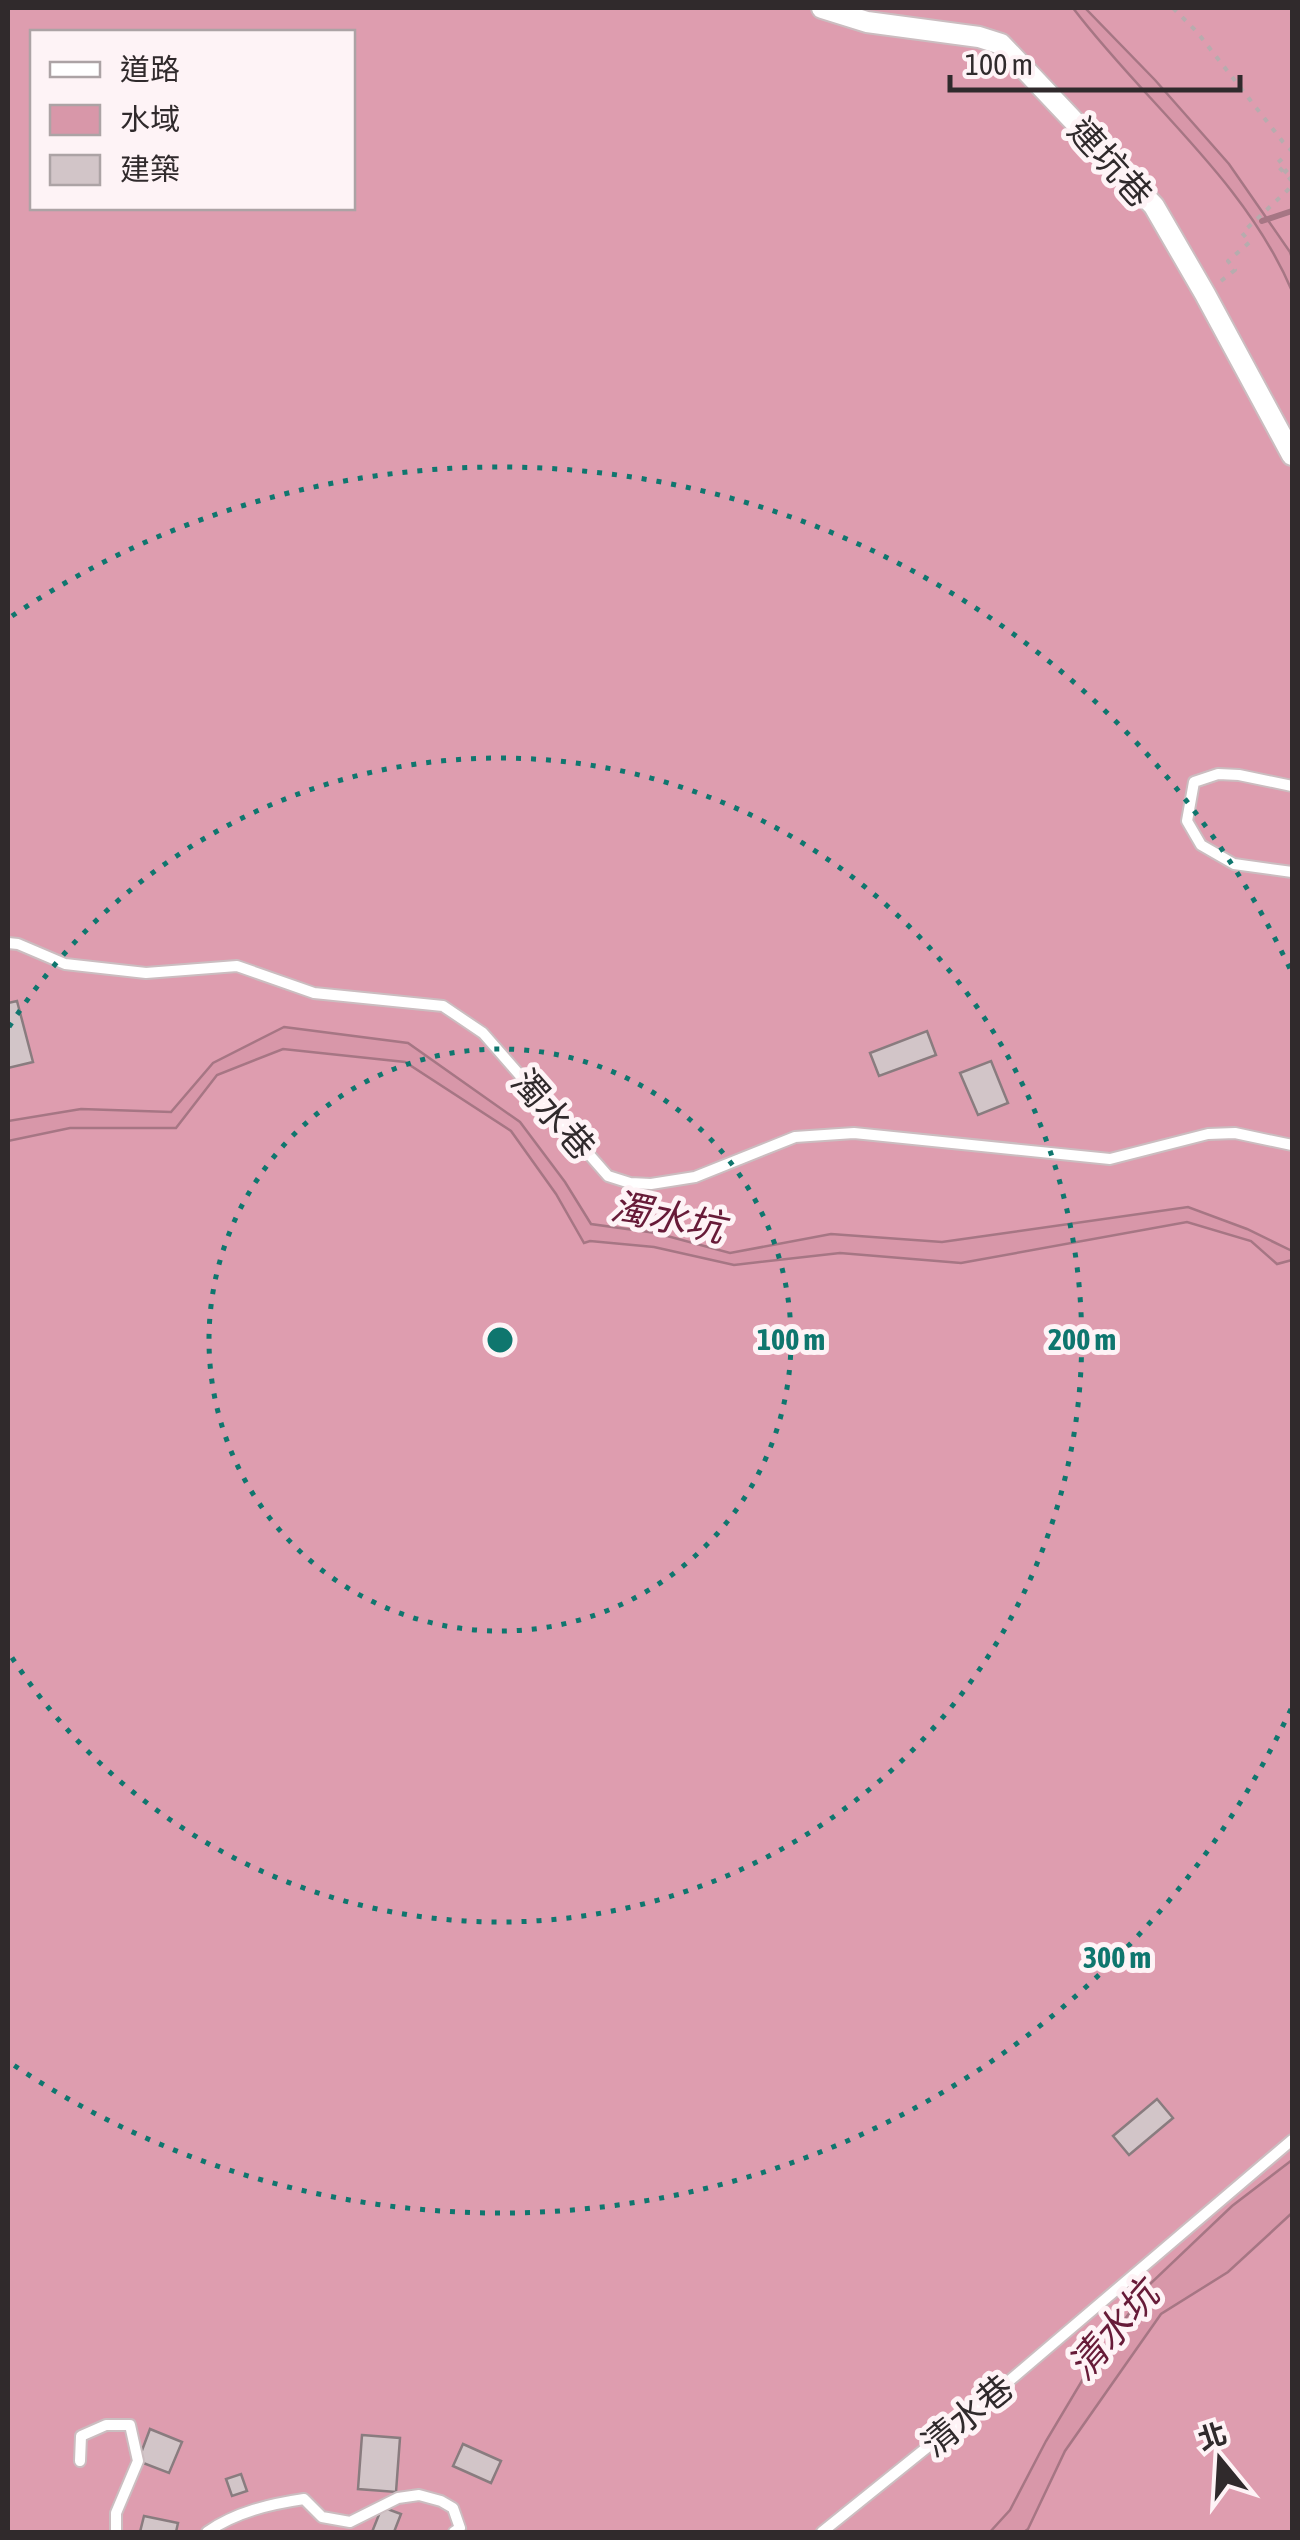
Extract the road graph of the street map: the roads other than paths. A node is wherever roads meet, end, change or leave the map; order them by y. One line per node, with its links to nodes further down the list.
1 (822, 8): 2 (street, 連坑巷)
2 (1292, 455)
3 (1292, 786): 4 (lane)
4 (1292, 872)
5 (8, 943): 6 (lane, 濁水巷)
6 (1292, 1145)
7 (1292, 2140): 12 (lane, 清水巷)
8 (80, 2461): 9 (lane)
9 (116, 2532)
10 (207, 2532): 11 (lane)
11 (454, 2532)
12 (822, 2532)

